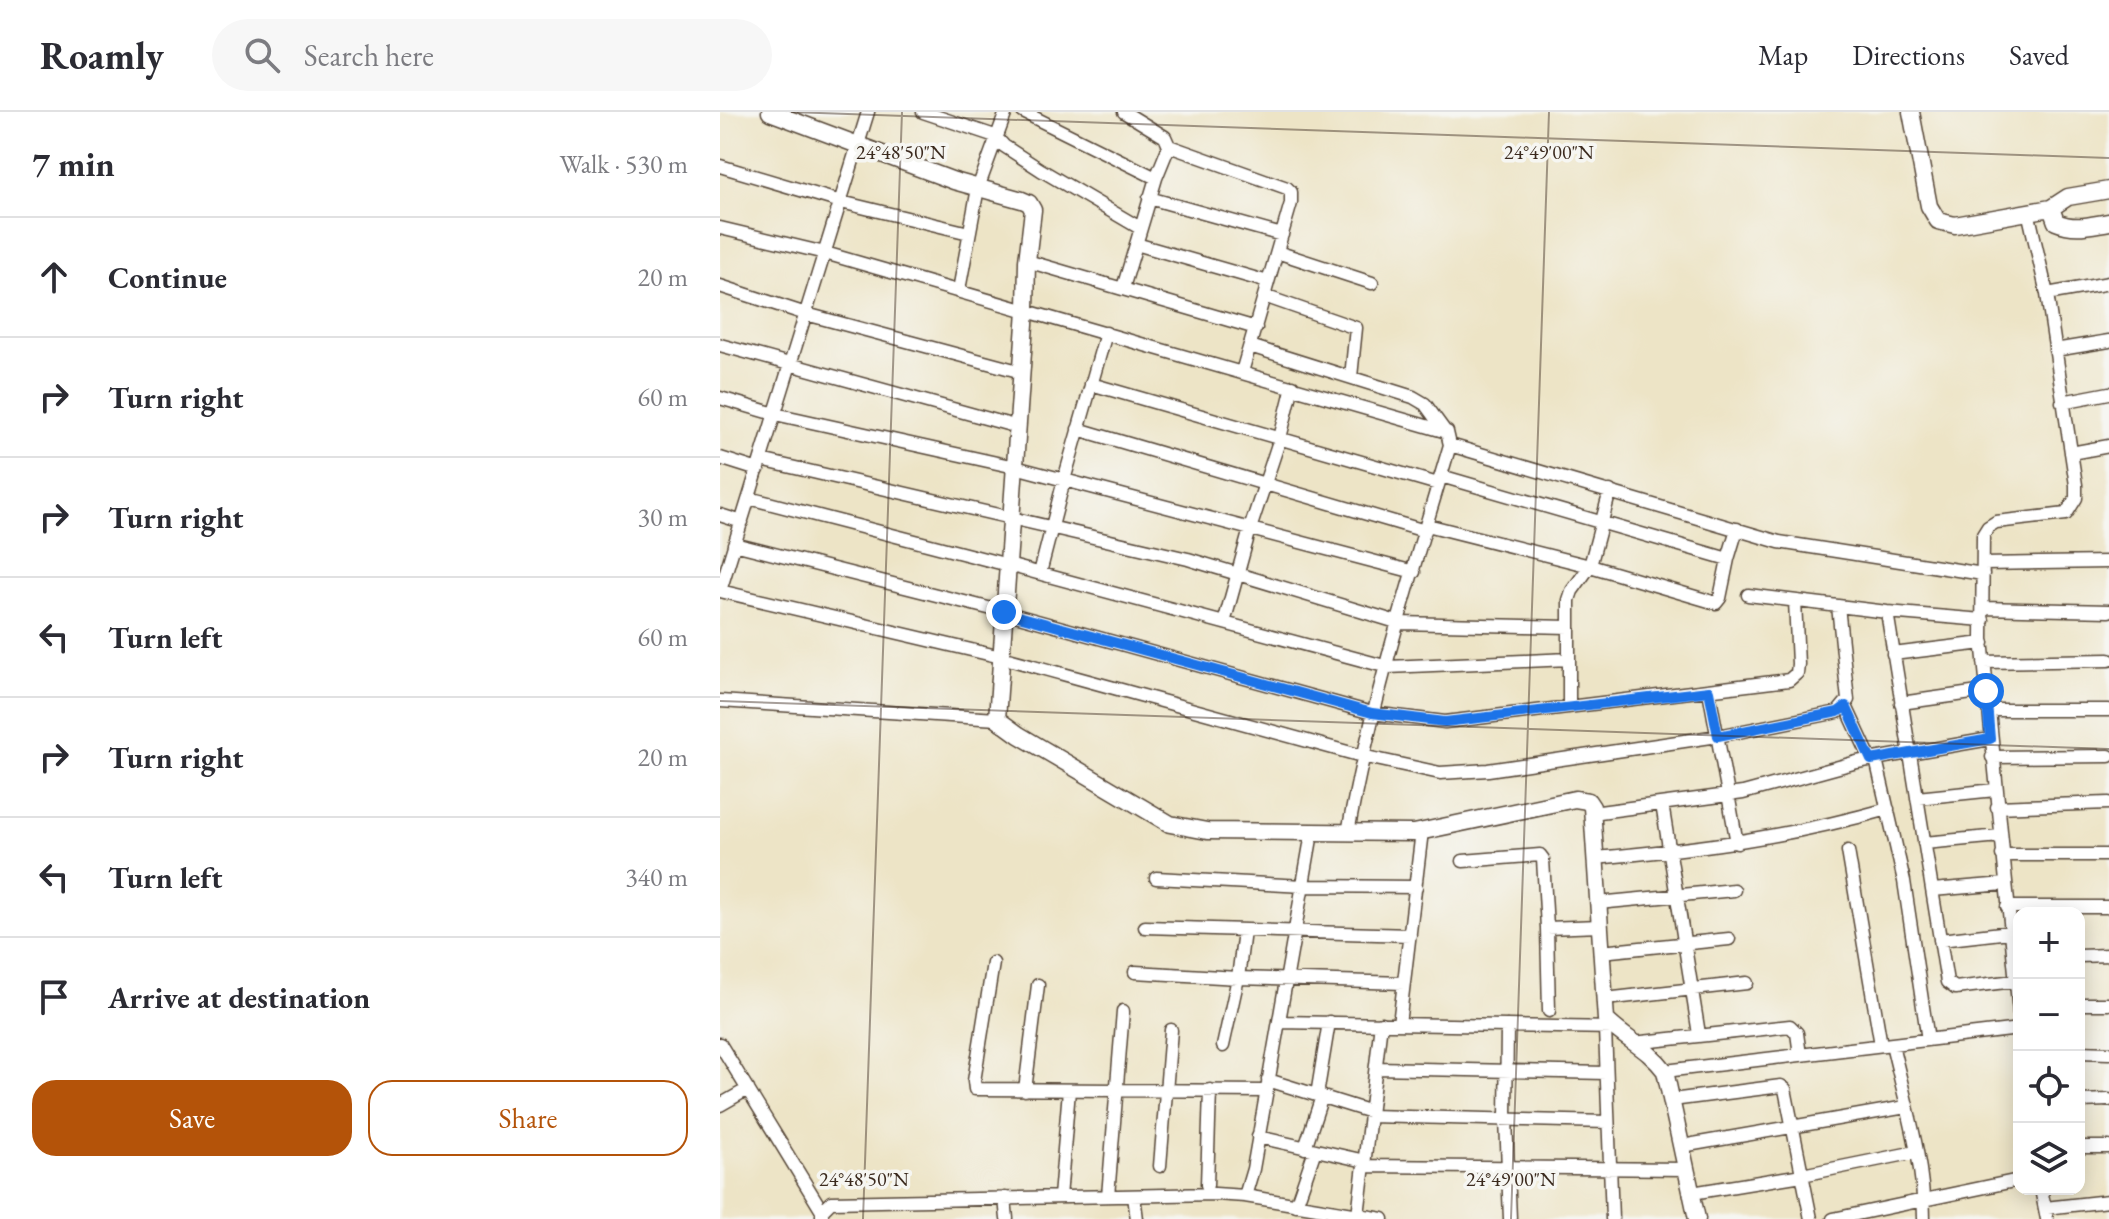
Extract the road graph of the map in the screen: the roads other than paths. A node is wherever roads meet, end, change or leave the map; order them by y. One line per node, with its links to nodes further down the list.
1 (770, 112): 9 (street)
2 (868, 112): 9 (street)
3 (923, 112): 8 (street)
4 (1006, 112): 8 (street)
5 (1023, 112): 12 (street)
6 (1124, 112): 10 (street)
7 (1911, 112): 18 (street)
8 (995, 136): 13 (street); 21 (street)
9 (859, 145): 13 (street); 16 (street)
10 (1169, 146): 12 (street); 23 (street)
11 (720, 166): 16 (street)
12 (1156, 178): 15 (street)
13 (978, 188): 22 (street); 27 (street)
14 (2109, 190): 17 (street)
15 (1149, 198): 21 (street); 23 (street)
16 (841, 202): 22 (street); 26 (street)
17 (2051, 208): 18 (street); 19 (street)
18 (2028, 211): 34 (street)
19 (2109, 222)
20 (720, 228): 26 (street)
21 (1140, 228): 24 (street)
22 (969, 233): 33 (street)
23 (1282, 235): 25 (street)
24 (1136, 244): 28 (street); 32 (street)
25 (1277, 252): 28 (street); 29 (street)
26 (825, 253): 33 (street); 37 (street)
27 (1027, 261): 32 (street); 36 (street)
28 (1268, 282): 35 (street)
29 (1372, 283)
30 (2109, 283): 34 (street)
31 (720, 286): 37 (street)
32 (1123, 288): 38 (street)
33 (959, 290): 36 (street)
34 (2047, 294): 43 (street)
35 (1264, 296): 38 (street); 47 (street)
36 (1026, 310): 39 (street); 45 (street)
37 (806, 314): 44 (street); 45 (street)
38 (1256, 328): 42 (street)
39 (1106, 333): 46 (street); 48 (street)
40 (2109, 341): 43 (street)
41 (720, 345): 44 (street)
42 (1250, 346): 46 (street); 47 (street)
43 (2055, 350): 52 (street)
44 (790, 364): 53 (street); 54 (street)
45 (1022, 372): 54 (street)
46 (1242, 372): 49 (street)
47 (1351, 377): 56 (street)
48 (1091, 384): 55 (street); 57 (street)
49 (1293, 386): 56 (street); 57 (street)
50 (2109, 393): 52 (street)
51 (720, 398): 53 (street)
52 (2062, 402): 60 (street)
53 (775, 414): 62 (street); 63 (street)
54 (1018, 427): 63 (street)
55 (1078, 429): 64 (street); 66 (street)
56 (1444, 430): 58 (street)
57 (1280, 438): 65 (street); 66 (street)
58 (1450, 445): 65 (street); 67 (street)
59 (2109, 446): 60 (street)
60 (2071, 453): 82 (street)
61 (720, 458): 62 (street)
62 (759, 465): 68 (street); 70 (street)
63 (1015, 467): 64 (street); 70 (street)
64 (1064, 480): 73 (street); 75 (street)
65 (1440, 480): 72 (street); 74 (street)
66 (1265, 484): 74 (street); 75 (street)
67 (1610, 491): 72 (street); 76 (street)
68 (749, 498): 71 (street); 80 (street)
69 (720, 515): 71 (street)
70 (1011, 518): 73 (street); 80 (street)
71 (742, 522): 77 (street)
72 (1601, 523): 78 (street); 81 (street)
73 (1053, 528): 84 (street); 85 (street)
74 (1426, 528): 81 (street); 83 (street)
75 (1250, 529): 83 (street); 85 (street)
76 (1737, 529): 78 (street); 82 (street)
77 (734, 544): 90 (street); 98 (street)
78 (1728, 559): 81 (street)
79 (2109, 562): 82 (street)
80 (1008, 565): 84 (street); 90 (street)
81 (1590, 566): 95 (street)
82 (1983, 569): 92 (street)
83 (1414, 572): 94 (street)
84 (1040, 573): 93 (street)
85 (1238, 574): 93 (street); 94 (street)
86 (1748, 595): 87 (street)
87 (1795, 601): 88 (street); 103 (street)
88 (1838, 606): 91 (street); 107 (street)
89 (2109, 611): 92 (street)
90 (1004, 612): 98 (street); 111 (street)
91 (1887, 612): 92 (street); 97 (street)
92 (1983, 614): 96 (street)
93 (1224, 623): 102 (street)
94 (1400, 623): 95 (street); 102 (street)
95 (1569, 627): 99 (street)
96 (1983, 643): 97 (street); 101 (street)
97 (1893, 654): 106 (street)
98 (1001, 657): 112 (street); 116 (street)
99 (1569, 659): 102 (street); 108 (street)
100 (2109, 660): 101 (street)
101 (1984, 662): 104 (street)
102 (1388, 667): 111 (street)
103 (1709, 691): 108 (street); 113 (street)
104 (1986, 691): 106 (street); 109 (street)
105 (720, 701): 112 (street)
106 (1901, 703): 115 (street)
107 (1846, 706): 113 (street); 119 (street)
108 (1569, 707): 111 (street)
109 (1988, 710): 110 (street); 114 (street)
110 (2109, 710)
111 (1372, 713): 116 (street)
112 (997, 719): 129 (street)
113 (1718, 736): 116 (street); 121 (street)
114 (1990, 739): 115 (street); 118 (street)
115 (1910, 753): 119 (street); 122 (street)
116 (1362, 756): 130 (street)
117 (2109, 756): 118 (street)
118 (1992, 757): 120 (street)
119 (1874, 759): 121 (street); 126 (street)
120 (1995, 790): 122 (street); 125 (street)
121 (1729, 794): 124 (street); 132 (street)
122 (1917, 798): 133 (street)
123 (2109, 803): 125 (street)
124 (1662, 804): 127 (street); 134 (street)
125 (1997, 807): 131 (street)
126 (1888, 809): 132 (street); 187 (street)
127 (1592, 813): 128 (street); 138 (street)
128 (1422, 831): 130 (street); 143 (street)
129 (1312, 833): 130 (street); 142 (street)
130 (1348, 833)
131 (2000, 836): 133 (street); 136 (street)
132 (1737, 843): 134 (street)
133 (1924, 843): 145 (street)
134 (1669, 851): 138 (street); 146 (street)
135 (1848, 851): 190 (street)
136 (2002, 855): 137 (street); 141 (street)
137 (2109, 855)
138 (1595, 858): 147 (street)
139 (1463, 861): 152 (street)
140 (1156, 878): 142 (street)
141 (2005, 884): 145 (street); 148 (street)
142 (1304, 886): 143 (street); 155 (street)
143 (1416, 887): 156 (street)
144 (1734, 890): 146 (street)
145 (1932, 890): 158 (street)
146 (1676, 896): 147 (street); 159 (street)
147 (1598, 903): 150 (street)
148 (2007, 907): 149 (street); 154 (street)
149 (2109, 907)
150 (1600, 926): 152 (street); 161 (street)
151 (1145, 927): 153 (street)
152 (1547, 928): 177 (street)
153 (1244, 931): 155 (street); 166 (street)
154 (2010, 932): 158 (street); 160 (street)
155 (1296, 933): 156 (street); 167 (street)
156 (1410, 935): 169 (street)
157 (1729, 939): 159 (street)
158 (1940, 940): 168 (street)
159 (1684, 944): 161 (street); 172 (street)
160 (2013, 944)
161 (1601, 952): 173 (street)
162 (2109, 955): 163 (street)
163 (2085, 956)
164 (993, 963): 202 (street)
165 (1135, 972): 166 (street)
166 (1238, 978): 167 (street); 191 (street)
167 (1287, 980): 169 (street); 178 (street)
168 (2013, 981)
169 (1404, 983): 181 (street)
170 (1747, 983): 172 (street)
171 (1038, 985): 202 (street)
172 (1691, 988): 173 (street); 186 (street)
173 (1605, 999): 183 (street)
174 (2085, 1004): 175 (street)
175 (2109, 1004)
176 (1123, 1011): 201 (street)
177 (1549, 1011)
178 (1279, 1022): 179 (street); 199 (street)
179 (1329, 1022): 180 (street); 206 (street)
180 (1381, 1023): 181 (street); 195 (street)
181 (1399, 1024): 182 (street)
182 (1507, 1026): 183 (street); 196 (street)
183 (1610, 1028): 188 (street); 198 (street)
184 (1171, 1030): 204 (street)
185 (2013, 1030): 187 (street)
186 (1699, 1034): 188 (street); 194 (street)
187 (1928, 1040): 190 (street)
188 (1633, 1043): 197 (street)
189 (720, 1044): 200 (street)
190 (1886, 1045): 194 (street); 211 (street)
191 (1223, 1046)
192 (2085, 1052): 193 (street)
193 (2109, 1053)
194 (1800, 1055): 197 (street)
195 (1376, 1068): 196 (street); 212 (street)
196 (1507, 1071): 198 (street); 213 (street)
197 (1665, 1071): 207 (street)
198 (1606, 1073): 214 (street)
199 (1267, 1085): 205 (street); 206 (street); 216 (street)
200 (748, 1089): 210 (street); 240 (street)
201 (1116, 1089): 203 (street); 204 (street); 231 (street)
202 (1025, 1090): 203 (street)
203 (1069, 1090): 234 (street)
204 (1168, 1090): 205 (street); 223 (street)
205 (1210, 1090): 229 (street)
206 (1319, 1096): 212 (street); 220 (street)
207 (1672, 1100): 215 (street); 217 (street)
208 (2109, 1100): 209 (street)
209 (2085, 1101)
210 (720, 1105)
211 (1906, 1107): 215 (street); 221 (street)
212 (1370, 1114): 213 (street); 222 (street)
213 (1506, 1119): 214 (street); 224 (street)
214 (1608, 1122): 225 (street)
215 (1793, 1126): 217 (street); 227 (street)
216 (1258, 1137): 220 (street); 233 (street)
217 (1682, 1146): 226 (street)
218 (2085, 1147): 219 (street)
219 (2109, 1147)
220 (1310, 1149): 222 (street); 238 (street)
221 (1916, 1152): 227 (street); 236 (street)
222 (1364, 1164): 224 (street); 241 (street)
223 (1160, 1166)
224 (1510, 1168): 225 (street); 245 (street)
225 (1610, 1169): 226 (street); 246 (street)
226 (1687, 1169): 230 (street)
227 (1802, 1175): 230 (street); 248 (street)
228 (2013, 1181): 236 (street)
229 (1207, 1185)
230 (1692, 1193): 247 (street)
231 (1108, 1196): 232 (street); 234 (street)
232 (1134, 1196): 233 (street); 243 (street)
233 (1245, 1196): 238 (street)
234 (1060, 1197): 235 (street)
235 (1005, 1198): 240 (street); 242 (street)
236 (1924, 1200): 249 (street); 250 (street)
237 (2109, 1201): 239 (street)
238 (1296, 1205): 241 (street)
239 (2046, 1213)
240 (822, 1215)
241 (1358, 1215): 244 (street)
242 (1007, 1219)
243 (1137, 1219)
244 (1383, 1219)
245 (1510, 1219)
246 (1612, 1219)
247 (1697, 1219)
248 (1811, 1219)
249 (1833, 1219)
250 (1924, 1219)

